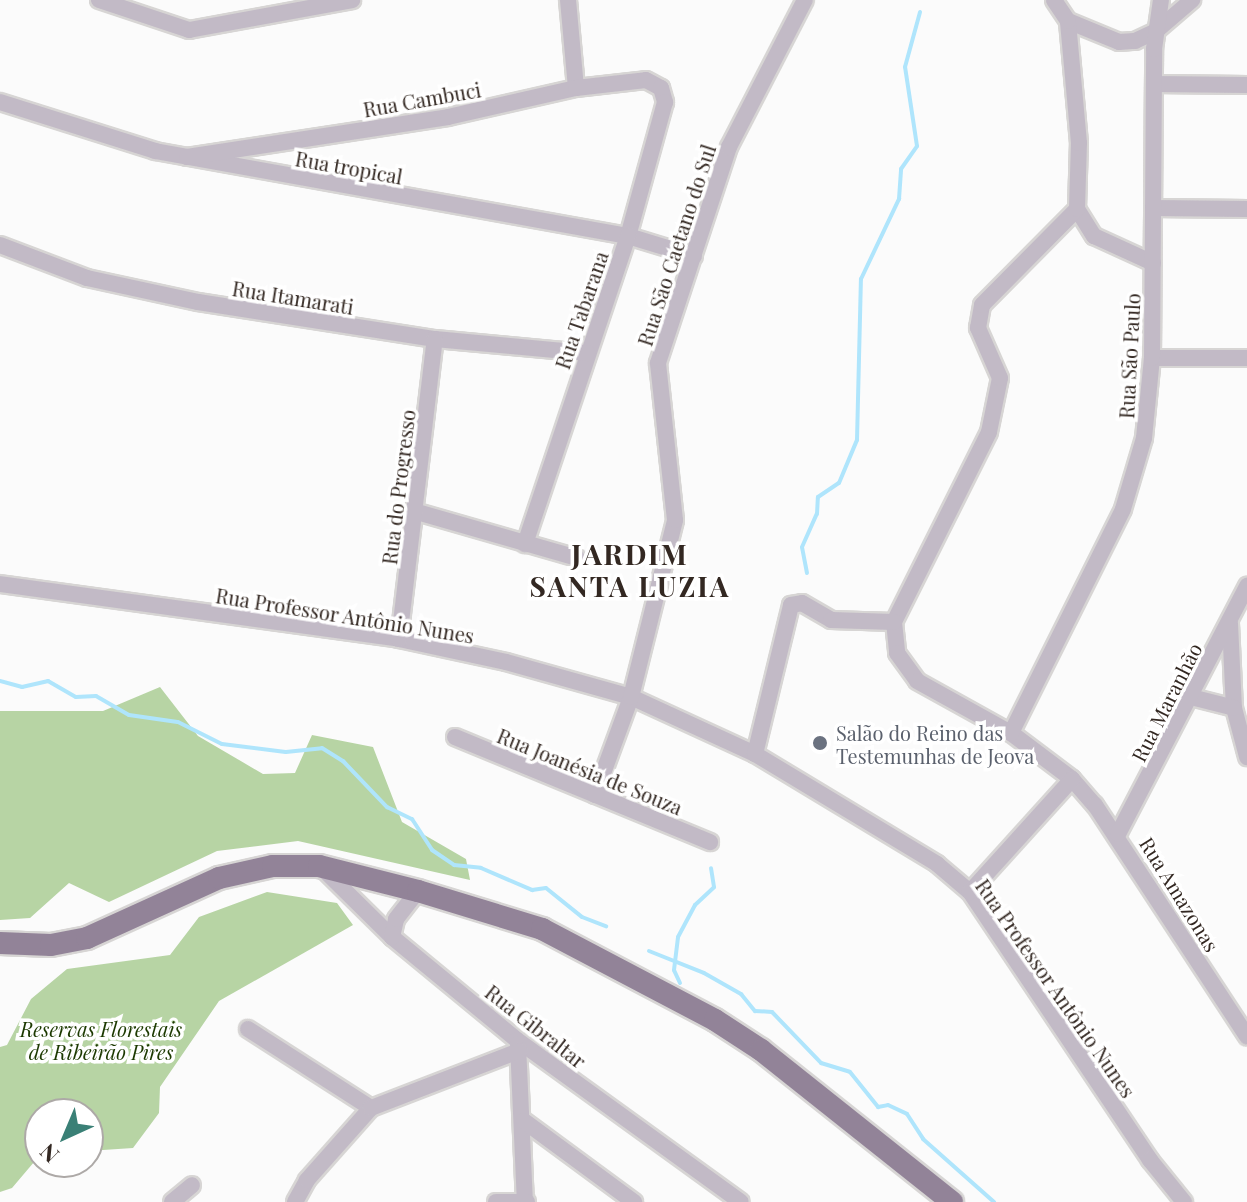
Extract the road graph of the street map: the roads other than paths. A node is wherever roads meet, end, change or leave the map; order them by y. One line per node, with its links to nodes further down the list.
1 (99, 0): 2 (street)
2 (352, 0)
3 (568, 0): 12 (street)
4 (805, 0): 21 (street, Rua São Caetano do Sul)
5 (1054, 0): 8 (street)
6 (1161, 0): 9 (street, Rua São Paulo)
7 (1192, 0): 9 (street)
8 (1068, 21): 9 (street); 17 (street)
9 (1156, 31): 10 (street, Rua São Paulo)
10 (1154, 84): 11 (street); 16 (street, Rua São Paulo)
11 (1247, 85)
12 (576, 88): 13 (street, Rua Cambuci); 15 (street, Rua Cambuci)
13 (661, 88): 19 (street, Rua Tabarana)
14 (0, 102): 15 (street, Rua tropical)
15 (187, 157): 19 (street, Rua tropical)
16 (1153, 208): 18 (street); 22 (street, Rua São Paulo)
17 (1077, 209): 22 (street); 32 (street)
18 (1247, 209)
19 (628, 236): 21 (street, Rua tropical); 24 (street, Rua Tabarana)
20 (0, 245): 23 (street, Rua Itamarati)
21 (694, 256): 35 (street, Rua São Caetano do Sul)
22 (1153, 263): 25 (street, Rua São Paulo)
23 (435, 339): 24 (street, Rua Itamarati); 27 (street, Rua do Progresso)
24 (587, 353): 28 (street, Rua Tabarana)
25 (1152, 358): 26 (street); 38 (street, Rua São Paulo)
26 (1247, 358)
27 (417, 512): 28 (street); 34 (street, Rua do Progresso)
28 (525, 544): 29 (street)
29 (577, 558)
30 (0, 584): 34 (street, Rua Professor Antônio Nunes)
31 (1247, 586): 33 (street, Rua Maranhão)
32 (894, 622): 38 (street, Rua Amazonas); 40 (street)
33 (1230, 622): 36 (street, Rua Maranhão); 37 (street)
34 (399, 639): 35 (street, Rua Professor Antônio Nunes)
35 (631, 697): 40 (street, Rua Professor Antônio Nunes); 43 (street, Rua São Caetano do Sul)
36 (1191, 697): 37 (street); 44 (street, Rua Maranhão)
37 (1234, 708): 41 (street)
38 (1011, 733): 42 (street, Rua Amazonas)
39 (455, 737): 43 (street, Rua Joanésia de Souza)
40 (755, 754): 48 (street, Rua Professor Antônio Nunes)
41 (1247, 757)
42 (1072, 779): 44 (street, Rua Amazonas); 48 (street)
43 (595, 795): 45 (street, Rua Joanésia de Souza)
44 (1118, 834): 52 (street, Rua Amazonas)
45 (710, 842)
46 (319, 866): 47 (main road); 49 (street, Rua Gibraltar); 50 (main road)
47 (418, 891): 49 (street); 57 (main road)
48 (970, 892): 65 (street, Rua Professor Antônio Nunes)
49 (392, 937): 53 (street, Rua Gibraltar)
50 (0, 943)
51 (248, 1029): 54 (street)
52 (1247, 1036)
53 (518, 1046): 54 (street); 55 (street); 63 (street, Rua Gibraltar)
54 (371, 1108): 59 (street)
55 (524, 1121): 61 (street); 62 (street)
56 (192, 1185): 58 (street)
57 (938, 1196): 64 (main road)
58 (172, 1202)
59 (295, 1202)
60 (496, 1202): 61 (street)
61 (525, 1202)
62 (634, 1202)
63 (741, 1202)
64 (952, 1202)
65 (1184, 1202)

